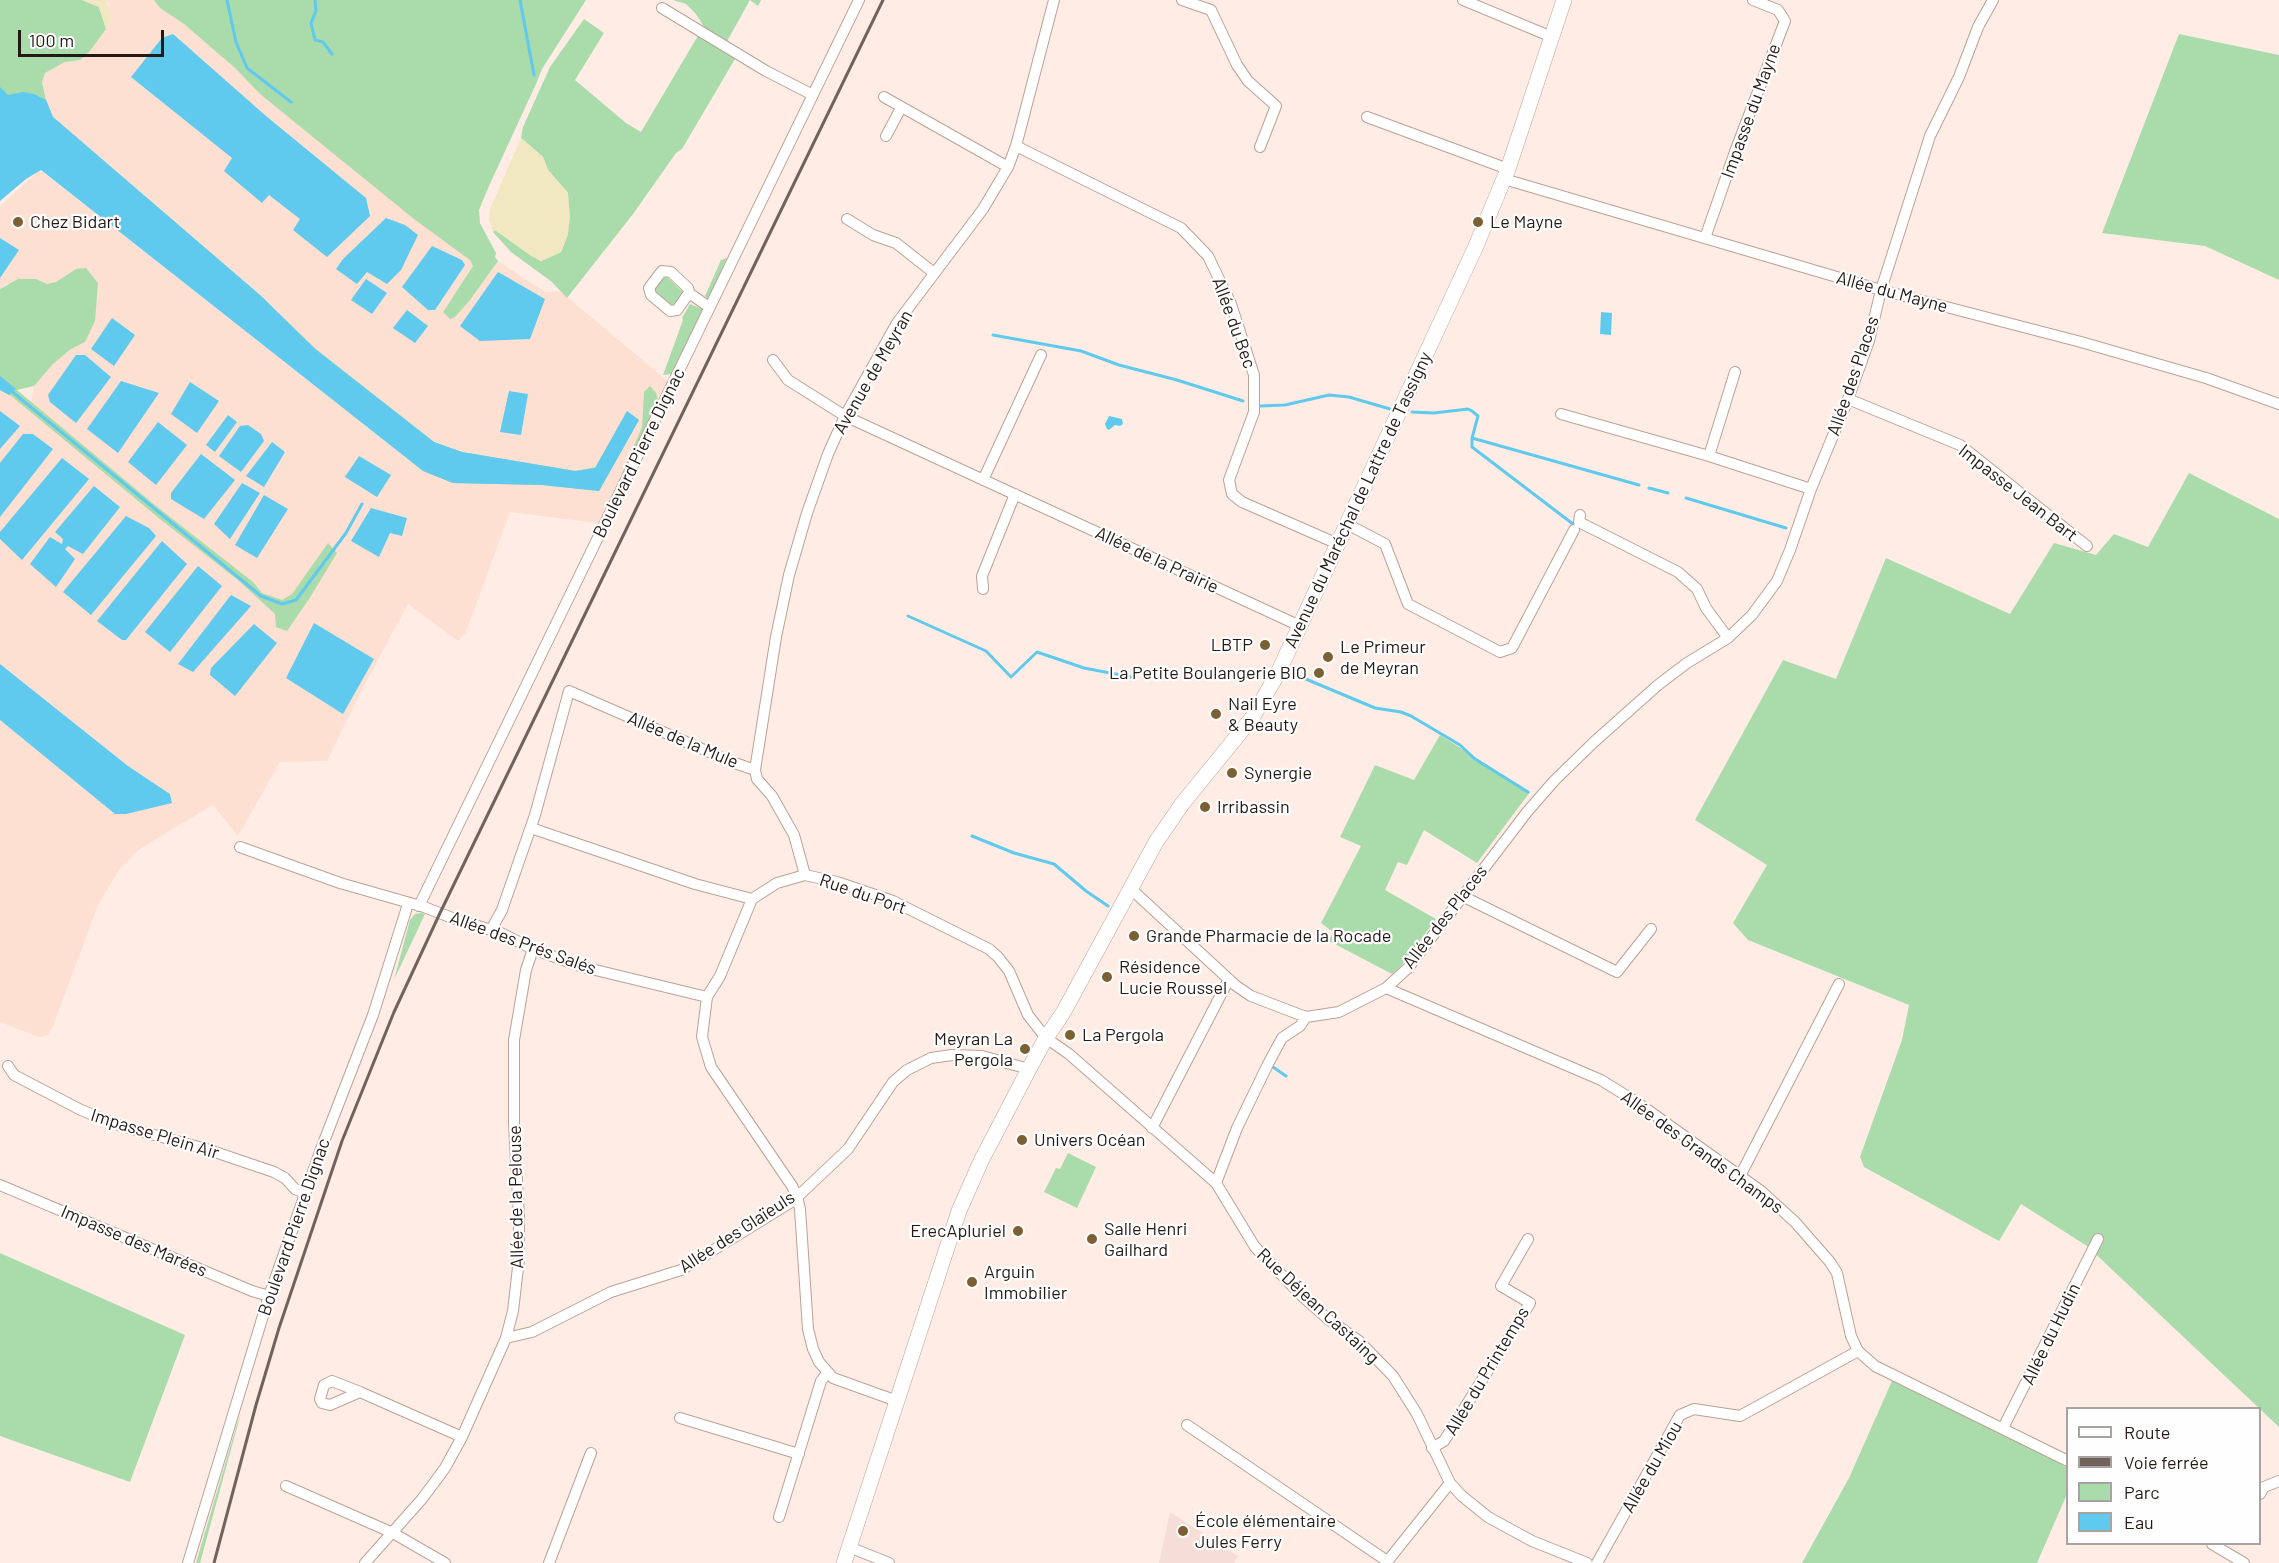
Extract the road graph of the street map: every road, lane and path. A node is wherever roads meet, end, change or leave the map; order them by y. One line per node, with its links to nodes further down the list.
1 (859, 0): 10 (street, Boulevard Pierre Dignac)
2 (1054, 0): 15 (street, Avenue de Meyran)
3 (1182, 0): 16 (street)
4 (1463, 0): 9 (street)
5 (1564, 0): 9 (main road, Avenue du Maréchal de Lattre de Tassigny)
6 (1753, 0): 20 (street, Impasse du Mayne)
7 (1993, 0): 22 (street, Allée des Places)
8 (662, 8): 10 (street)
9 (1552, 37): 18 (main road, Avenue du Maréchal de Lattre de Tassigny)
10 (813, 95): 24 (street, Boulevard Pierre Dignac)
11 (884, 97): 12 (street)
12 (901, 108): 14 (street); 17 (street)
13 (1367, 117): 18 (street, Allée du Mayne)
14 (886, 136)
15 (1016, 146): 17 (street, Avenue de Meyran); 39 (street, Allée du Bec)
16 (1260, 147)
17 (1008, 167): 21 (street, Avenue de Meyran)
18 (1506, 174): 20 (street, Allée du Mayne); 37 (main road, Avenue du Maréchal de Lattre de Tassigny)
19 (847, 219): 21 (street)
20 (1705, 238): 22 (street, Allée du Mayne)
21 (934, 273): 31 (street, Avenue de Meyran)
22 (1881, 290): 28 (street, Allée des Places); 29 (street, Allée du Mayne)
23 (689, 293): 24 (street)
24 (710, 308): 51 (street, Boulevard Pierre Dignac)
25 (1041, 355): 33 (street)
26 (773, 360): 31 (street, Allée de la Prairie)
27 (1735, 372): 32 (street)
28 (1848, 399): 34 (street, Allée des Places); 40 (street, Impasse Jean Bart)
29 (2279, 404)
30 (1561, 414): 32 (street)
31 (845, 416): 33 (street, Allée de la Prairie); 44 (street, Avenue de Meyran)
32 (1709, 456): 34 (street)
33 (983, 480): 35 (street, Allée de la Prairie)
34 (1811, 489): 43 (street, Allée des Places)
35 (1015, 494): 41 (street); 42 (street, Allée de la Prairie)
36 (1580, 516): 43 (street)
37 (1347, 524): 38 (street); 39 (main road, Avenue du Maréchal de Lattre de Tassigny)
38 (1575, 530)
39 (1338, 544): 42 (main road, Avenue du Maréchal de Lattre de Tassigny)
40 (2087, 546)
41 (982, 589)
42 (1300, 626): 48 (main road, Avenue du Maréchal de Lattre de Tassigny)
43 (1728, 638): 49 (street, Allée des Places)
44 (755, 770): 45 (street, Allée de la Mule); 47 (street, Allée de la Mule)
45 (531, 828): 50 (street); 52 (street)
46 (240, 848): 51 (street, Allée des Prés Salés)
47 (805, 874): 50 (street, Rue du Port); 60 (street, Rue du Port)
48 (1130, 888): 55 (street, Allée des Places); 60 (main road, Avenue du Maréchal de Lattre de Tassigny)
49 (1462, 896): 53 (street); 57 (street, Allée des Places)
50 (752, 899): 58 (street)
51 (413, 905): 52 (street, Allée des Prés Salés); 67 (street, Boulevard Pierre Dignac)
52 (491, 930): 54 (street, Allée des Prés Salés)
53 (1651, 930)
54 (533, 949): 58 (street, Allée des Prés Salés); 72 (street, Allée de la Pelouse)
55 (1229, 980): 59 (street, Allée des Places); 63 (street)
56 (1839, 984): 64 (street)
57 (1386, 988): 59 (street, Allée des Places); 64 (street, Allée des Grands Champs)
58 (707, 997): 68 (street)
59 (1306, 1017): 65 (street)
60 (1046, 1038): 62 (main road, Avenue du Maréchal de Lattre de Tassigny); 63 (street, Rue Déjean Castaing)
61 (8, 1066): 67 (street, Impasse Plein Air)
62 (1029, 1069): 68 (street, Allée des Glaïeuls); 76 (main road, Avenue du Maréchal de Lattre de Tassigny)
63 (1152, 1128): 65 (street, Rue Déjean Castaing)
64 (1740, 1176): 73 (street, Allée des Grands Champs)
65 (1215, 1184): 81 (street, Rue Déjean Castaing)
66 (0, 1185): 71 (street, Impasse des Marées)
67 (305, 1193): 71 (street, Boulevard Pierre Dignac)
68 (796, 1196): 72 (street, Allée des Glaïeuls); 74 (street)
69 (1528, 1239): 81 (street, Allée du Printemps)
70 (2098, 1239): 79 (street, Allée du Hudin)
71 (269, 1296): 93 (street, Boulevard Pierre Dignac)
72 (506, 1338): 80 (street, Allée de la Pelouse)
73 (1858, 1351): 79 (street); 101 (street, Allée du Miou)
74 (826, 1373): 76 (street); 83 (street)
75 (360, 1392): 80 (street)
76 (897, 1401): 91 (main road, Avenue du Maréchal de Lattre de Tassigny)
77 (680, 1418): 83 (street)
78 (1187, 1425): 94 (street)
79 (2004, 1428): 84 (street)
80 (462, 1437): 90 (street, Allée de la Pelouse)
81 (1432, 1448): 86 (street, Rue Déjean Castaing)
82 (591, 1453): 97 (street)
83 (799, 1454): 89 (street)
84 (2066, 1460)
85 (2279, 1481): 88 (street)
86 (1450, 1483): 94 (street); 100 (street, Rue Déjean Castaing)
87 (286, 1486): 90 (street)
88 (2261, 1491)
89 (779, 1517)
90 (393, 1533): 95 (street, Allée de la Pelouse); 96 (street)
91 (849, 1547): 98 (main road, Avenue du Maréchal de Lattre de Tassigny); 99 (street)
92 (2226, 1547): 102 (street)
93 (190, 1559)
94 (1387, 1562)
95 (365, 1563)
96 (445, 1563)
97 (549, 1563)
98 (844, 1563)
99 (889, 1563)
100 (1587, 1563)
101 (1597, 1563)
102 (2244, 1563)

